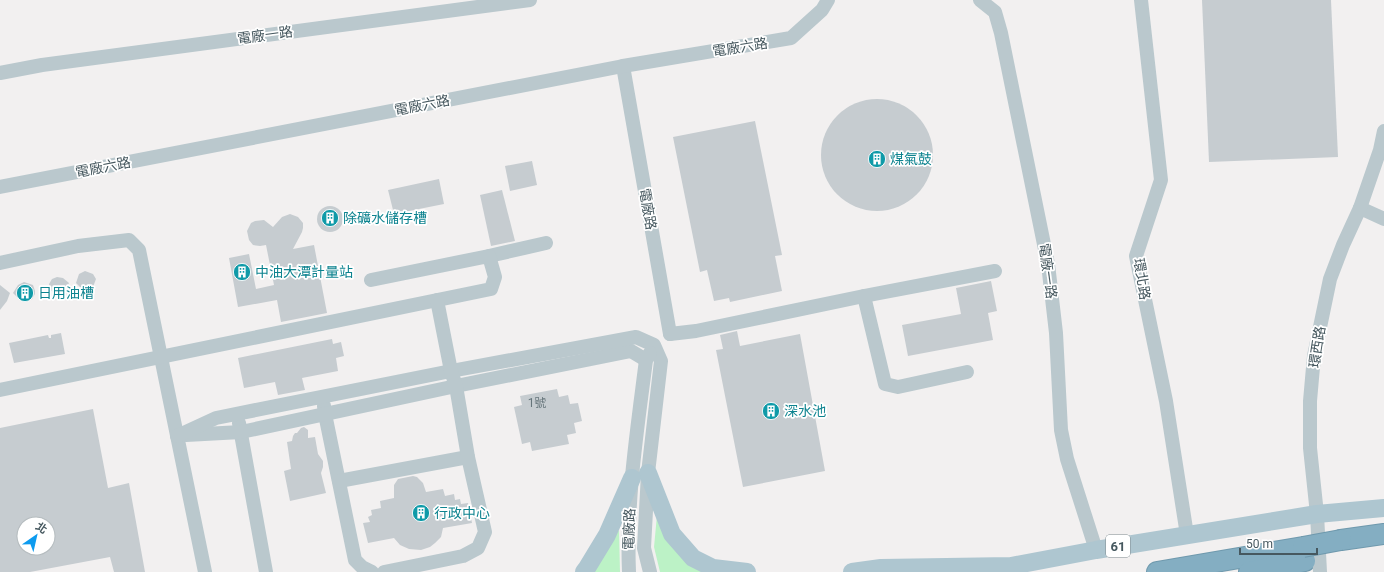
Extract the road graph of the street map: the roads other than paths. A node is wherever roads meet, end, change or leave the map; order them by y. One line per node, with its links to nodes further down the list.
1 (530, 0): 6 (street, 電廠一路)
2 (828, 0): 5 (street, 電廠六路)
3 (980, 0): 40 (street, 電廠一路)
4 (1141, 0): 37 (street, 環北路)
5 (623, 66): 8 (street, 電廠六路); 18 (street, 電廠路)
6 (0, 73)
7 (1384, 131): 9 (street, 環西路)
8 (0, 187)
9 (1360, 208): 10 (street); 35 (street, 環西路)
10 (1384, 219)
11 (546, 243): 12 (street)
12 (489, 256): 15 (street); 17 (street)
13 (0, 263): 20 (street)
14 (995, 271): 16 (street)
15 (371, 280)
16 (864, 296): 18 (street); 23 (street)
17 (437, 300): 20 (street); 22 (street)
18 (670, 334): 19 (street, 電廠路)
19 (654, 345): 21 (street, 電廠路); 22 (street); 32 (street, 電廠路)
20 (161, 357): 25 (street); 30 (street)
21 (646, 360): 24 (street); 32 (street, 電廠路)
22 (451, 371): 24 (street); 26 (street)
23 (967, 372)
24 (456, 386): 28 (street); 31 (street)
25 (0, 390)
26 (324, 397): 27 (street); 28 (street)
27 (238, 414): 29 (street); 30 (street)
28 (324, 414): 29 (street); 33 (street)
29 (241, 432): 30 (street); 43 (street)
30 (177, 436): 42 (street)
31 (468, 457): 33 (street); 45 (street)
32 (640, 475): 46 (main road); 47 (street, 電廠路); 48 (street, 電廠路); 49 (main road)
33 (339, 481): 44 (street)
34 (1384, 508): 35 (main road, 61)
35 (1316, 514): 37 (main road, 61); 41 (street, 環西路)
36 (1384, 534): 38 (highway)
37 (1187, 535): 40 (main road, 61)
38 (1342, 547): 39 (highway); 41 (highway)
39 (1384, 548)
40 (1096, 550): 50 (main road, 61)
41 (1309, 560): 51 (highway); 52 (highway)
42 (205, 572)
43 (266, 572)
44 (372, 572)
45 (384, 572)
46 (584, 572)
47 (629, 572)
48 (650, 572)
49 (747, 572)
50 (852, 572)
51 (1157, 572)
52 (1249, 572)

